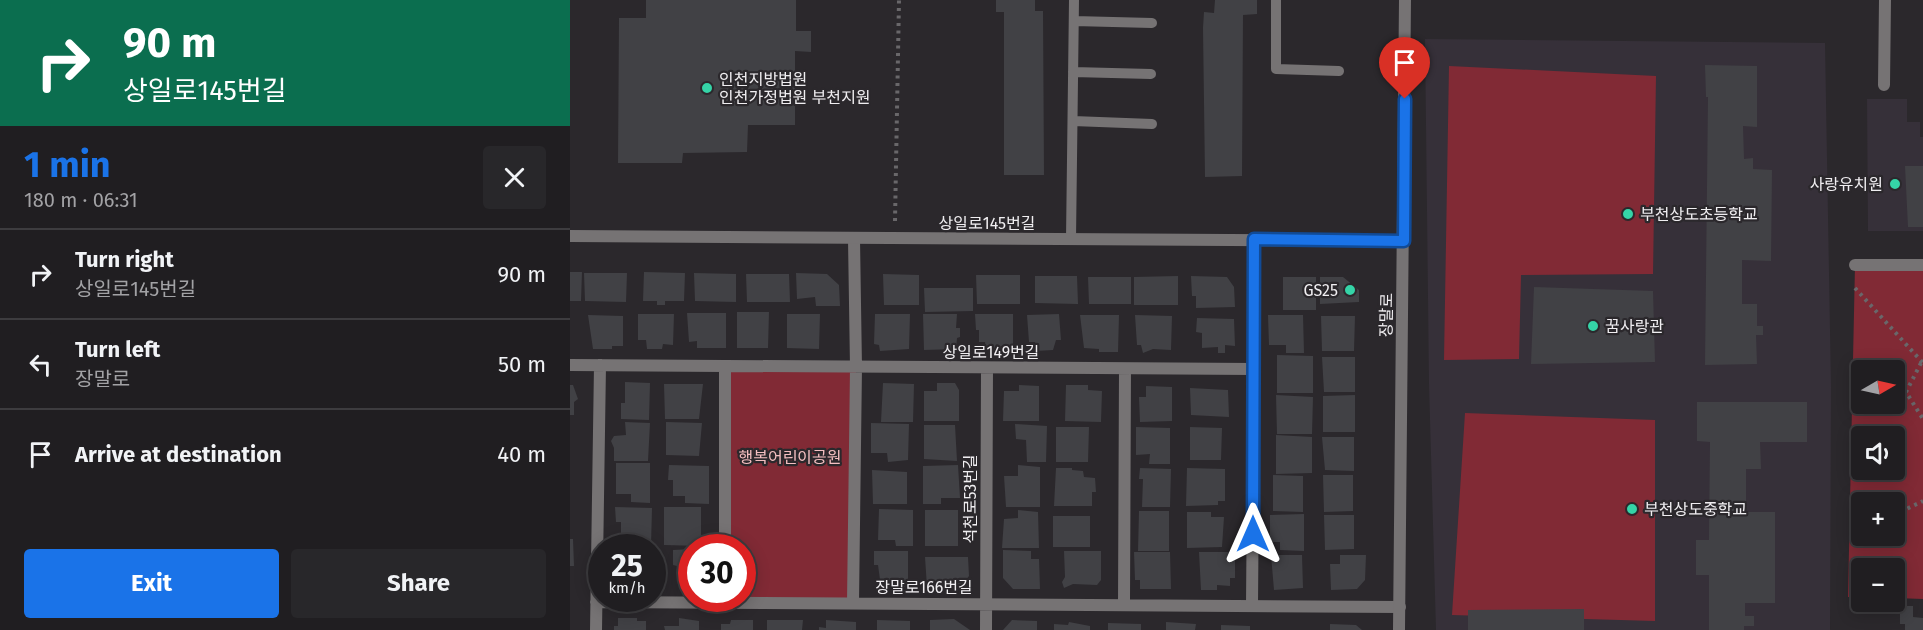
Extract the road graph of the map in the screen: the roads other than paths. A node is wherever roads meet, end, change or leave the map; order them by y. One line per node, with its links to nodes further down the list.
1 (1074, 0): 5 (lane)
2 (1276, 0): 7 (lane)
3 (1405, 0): 17 (street, 장말로)
4 (1885, 0): 10 (street)
5 (1074, 21): 6 (lane); 8 (lane)
6 (1152, 23)
7 (1339, 71)
8 (1073, 72): 9 (lane); 11 (lane)
9 (1151, 74)
10 (1884, 85)
11 (1073, 121): 12 (lane); 15 (lane)
12 (1152, 124)
13 (570, 236): 14 (street, 상일로145번길)
14 (854, 239): 15 (street, 상일로145번길); 23 (street)
15 (1071, 239): 16 (street, 상일로145번길)
16 (1254, 239): 17 (street, 상일로145번길); 26 (street)
17 (1404, 241): 34 (street, 장말로)
18 (1855, 265): 19 (street)
19 (1923, 266)
20 (570, 365): 21 (street, 상일로149번길)
21 (600, 365): 22 (street, 상일로149번길); 27 (street)
22 (725, 366): 23 (street, 상일로149번길); 28 (street)
23 (856, 367): 24 (street, 상일로149번길); 30 (street)
24 (987, 369): 25 (street, 상일로149번길); 31 (street, 석천로53번길)
25 (1125, 369): 26 (street, 상일로149번길); 32 (street)
26 (1254, 369): 33 (street)
27 (597, 534)
28 (725, 534)
29 (756, 601): 30 (street, 장말로166번길)
30 (853, 603): 31 (street, 장말로166번길)
31 (986, 604): 32 (street, 장말로166번길); 37 (street, 석천로53번길)
32 (1124, 604): 33 (street, 장말로166번길)
33 (1252, 605): 34 (street, 장말로166번길)
34 (1400, 607): 38 (street, 장말로)
35 (596, 612): 36 (street)
36 (596, 630)
37 (986, 630)
38 (1399, 630)

